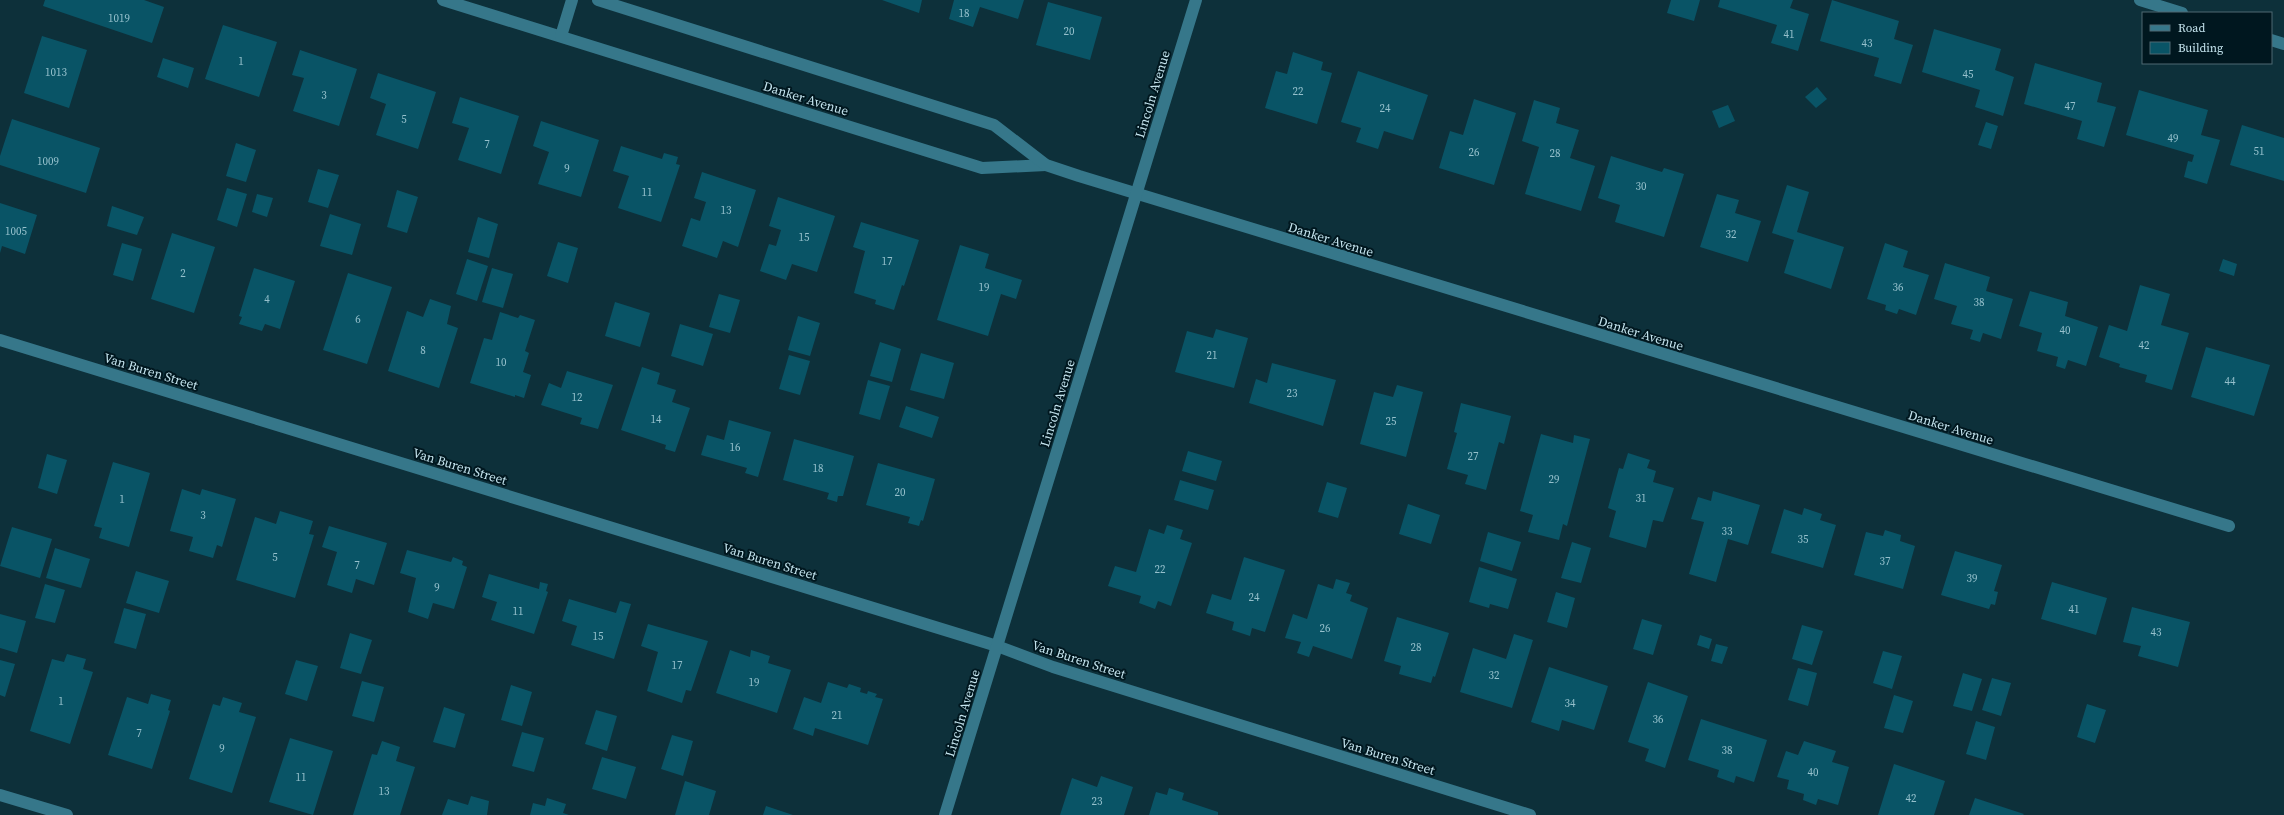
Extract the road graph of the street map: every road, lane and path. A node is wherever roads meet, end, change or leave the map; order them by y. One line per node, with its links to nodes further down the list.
1 (443, 0): 7 (street, Danker Avenue)
2 (572, 0): 7 (street)
3 (598, 0): 10 (street, Danker Avenue)
4 (1196, 0): 11 (street, Lincoln Avenue)
5 (2140, 0): 6 (street)
6 (2179, 12)
7 (561, 36): 10 (street, Danker Avenue)
8 (2272, 40): 9 (street)
9 (2284, 44)
10 (1046, 165): 11 (street, Danker Avenue)
11 (1136, 194): 13 (street, Danker Avenue); 14 (street, Lincoln Avenue)
12 (0, 340): 14 (street, Van Buren Street)
13 (2229, 526)
14 (997, 646): 17 (street, Lincoln Avenue); 18 (street, Van Buren Street)
15 (0, 795): 16 (street)
16 (67, 815)
17 (945, 815)
18 (1530, 815)

